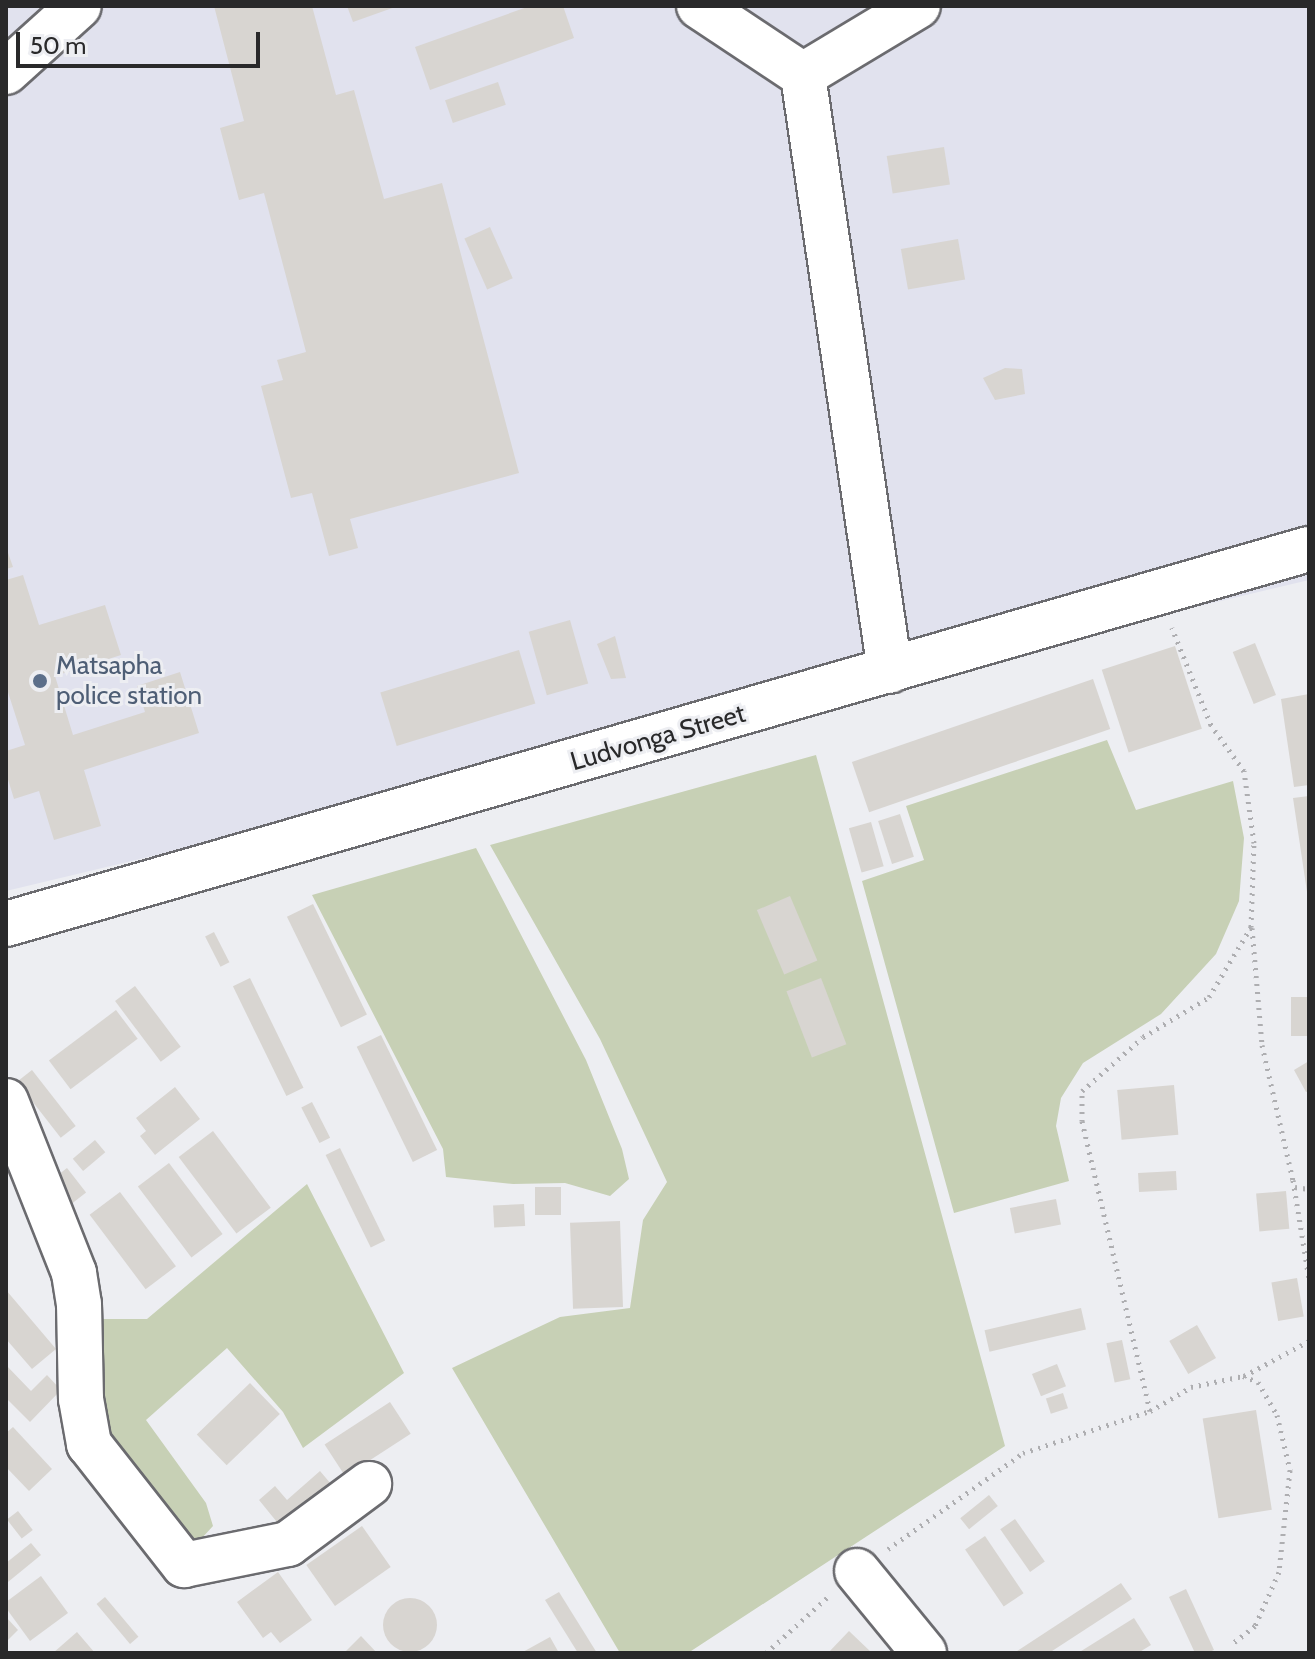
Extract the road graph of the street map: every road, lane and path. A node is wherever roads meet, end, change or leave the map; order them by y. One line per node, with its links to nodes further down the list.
1 (79, 6): 4 (street)
2 (918, 6): 5 (street)
3 (720, 12): 5 (street)
4 (6, 72)
5 (803, 75): 8 (street)
6 (1309, 549): 7 (street, Ludvonga Street)
7 (1158, 593): 8 (street, Ludvonga Street); 10 (path)
8 (890, 671): 9 (street, Ludvonga Street)
9 (6, 924)
10 (1251, 927): 12 (path); 17 (path)
11 (6, 1101): 18 (street)
12 (1295, 1187): 13 (path); 14 (path)
13 (1309, 1189)
14 (1309, 1279)
15 (1309, 1341): 16 (path)
16 (1243, 1376): 17 (path); 20 (path)
17 (1150, 1411): 19 (path)
18 (369, 1484)
19 (857, 1571): 21 (path); 22 (street)
20 (1231, 1645)
21 (766, 1653)
22 (924, 1653)

